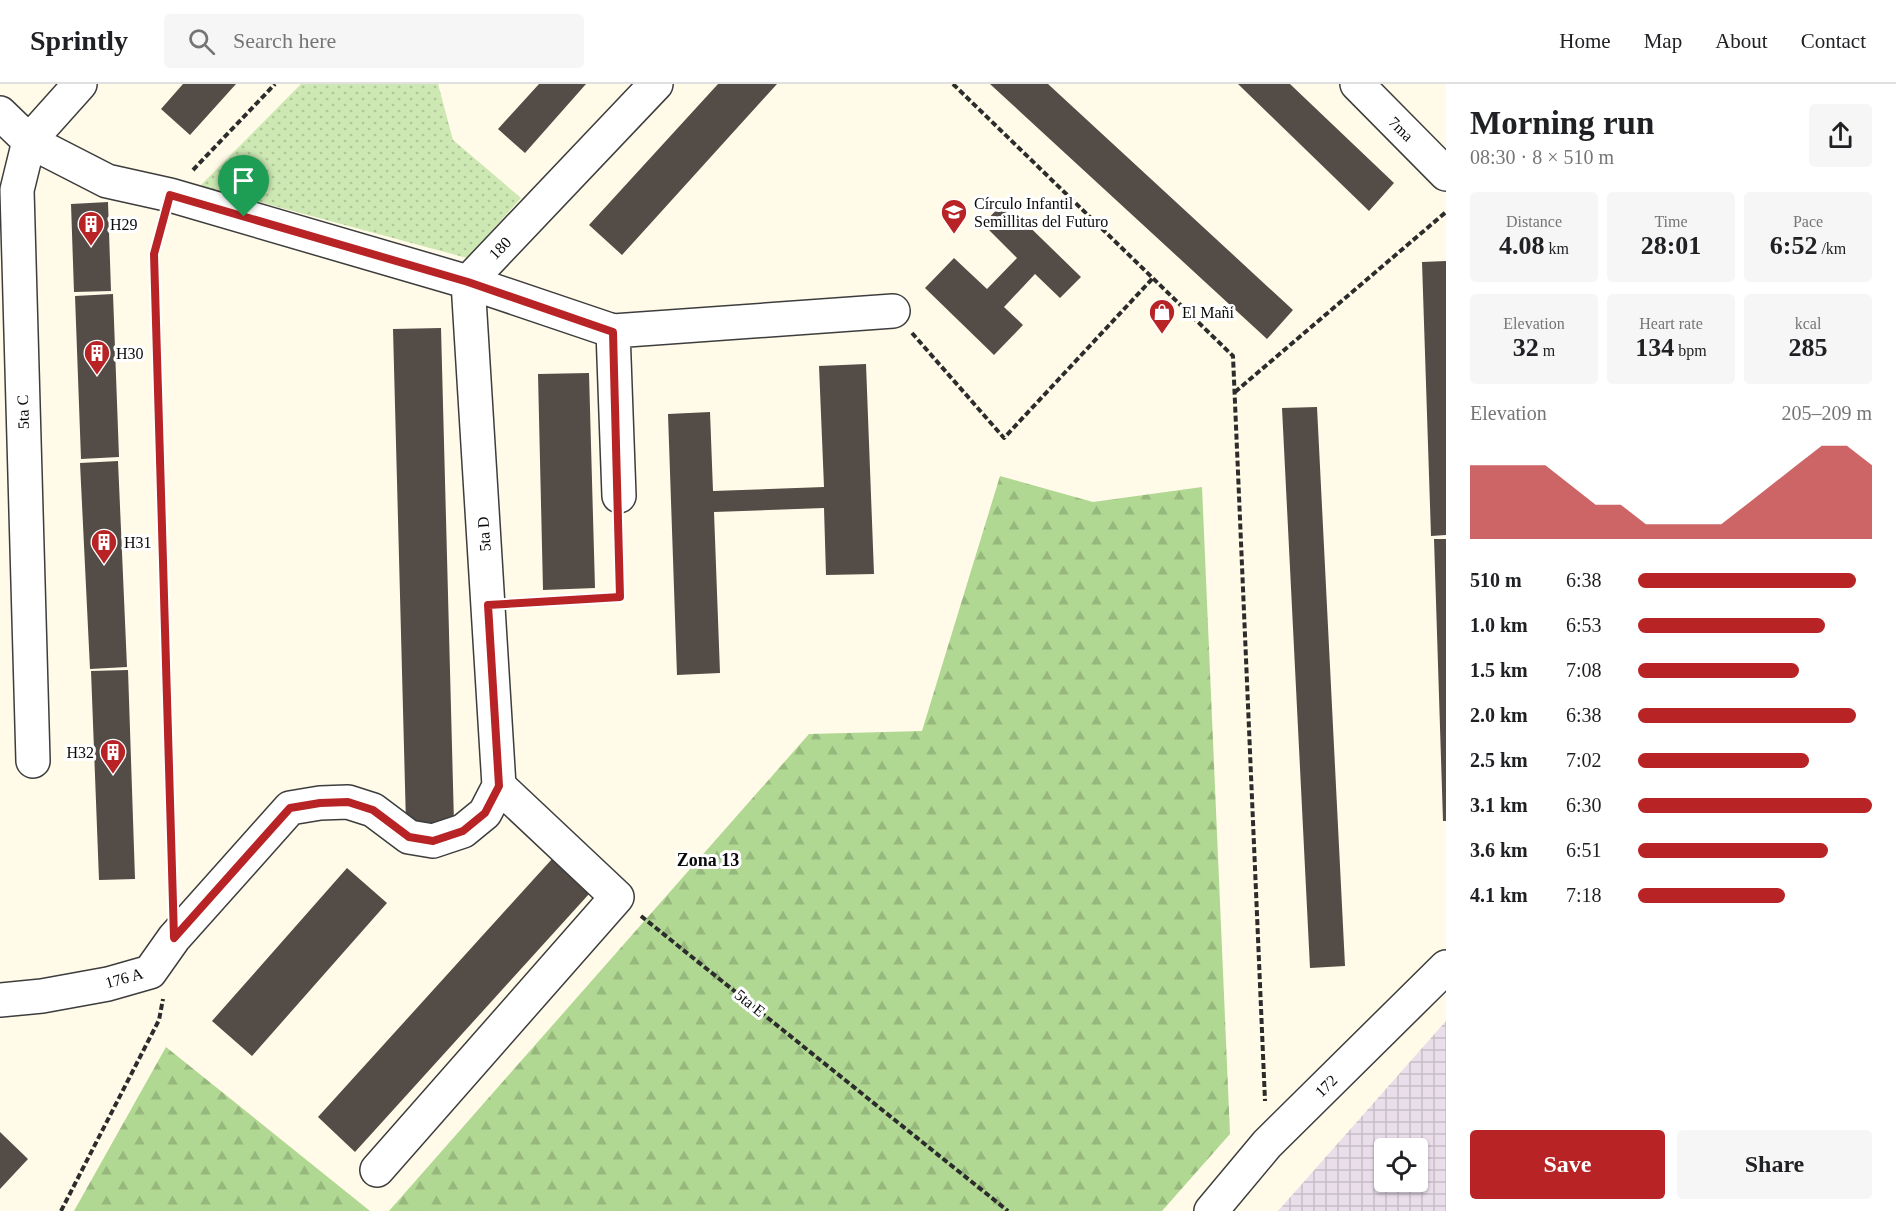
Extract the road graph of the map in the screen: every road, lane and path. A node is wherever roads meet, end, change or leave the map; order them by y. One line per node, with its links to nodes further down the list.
1 (80, 84): 7 (street, 5ta C)
2 (276, 84): 9 (path)
3 (656, 84): 12 (street, 180)
4 (953, 84): 11 (path)
5 (1357, 84): 8 (street, 7ma)
6 (0, 113): 7 (street)
7 (29, 141): 9 (street); 18 (street, 5ta C)
8 (1446, 174)
9 (170, 195): 12 (street); 21 (path)
10 (1446, 212): 15 (path)
11 (1153, 278): 13 (path); 15 (path)
12 (468, 282): 14 (street); 17 (street, 5ta D)
13 (893, 311): 14 (street)
14 (613, 332): 16 (street)
15 (1234, 392): 25 (path)
16 (619, 496): 17 (path)
17 (488, 605): 19 (street, 5ta D)
18 (33, 761)
19 (499, 786): 20 (street); 21 (street, 176 A)
20 (617, 897): 26 (street); 28 (path, 5ta E)
21 (174, 938): 24 (street, 176 A)
22 (1446, 967): 25 (street, 172)
23 (163, 997): 27 (path)
24 (0, 1000)
25 (1267, 1144): 29 (street, 172)
26 (377, 1170)
27 (61, 1211)
28 (1008, 1211)
29 (1211, 1211)

